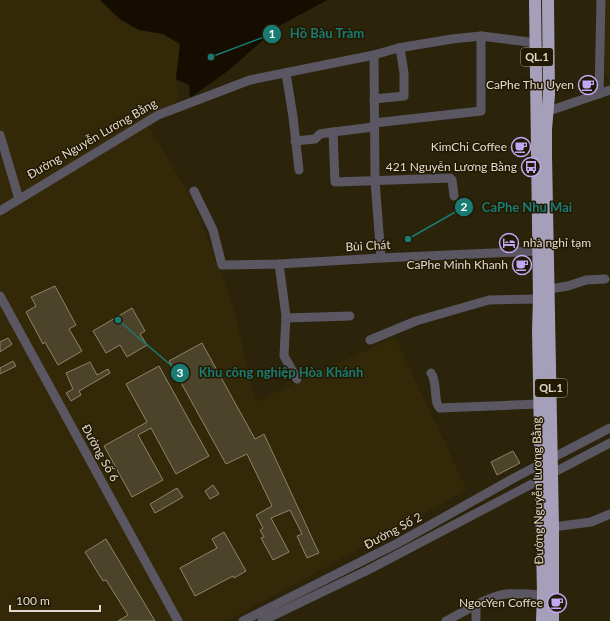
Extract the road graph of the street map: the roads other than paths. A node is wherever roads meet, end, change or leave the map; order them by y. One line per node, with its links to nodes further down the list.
1 (536, 0): 5 (highway, Đường Nguyễn Lương Bằng / QL.1)
2 (548, 0): 12 (highway, Đường Nguyễn Lương Bằng / QL.1)
3 (601, 0): 10 (street)
4 (481, 36): 5 (street, Đường Nguyễn Lương Bằng); 6 (street, Đường Nguyễn Lương Bằng); 13 (street)
5 (537, 43): 12 (highway, Đường Nguyễn Lương Bằng / QL.1)
6 (400, 48): 7 (street, Đường Nguyễn Lương Bằng); 11 (street)
7 (374, 55): 8 (street, Đường Nguyễn Lương Bằng); 11 (street)
8 (286, 73): 16 (street); 21 (street, Đường Nguyễn Lương Bằng)
9 (610, 90): 10 (street)
10 (599, 94): 12 (street)
11 (374, 99): 13 (street)
12 (542, 113): 23 (highway, Đường Nguyễn Lương Bằng / QL.1); 27 (highway, Đường Nguyễn Lương Bằng / QL.1)
13 (374, 125): 14 (street); 18 (street)
14 (333, 132): 16 (street); 18 (street)
15 (0, 135): 21 (street)
16 (295, 141): 17 (street)
17 (299, 170)
18 (375, 181): 20 (street); 24 (street)
19 (194, 191): 25 (street, Bùi Chát)
20 (454, 196)
21 (19, 199): 22 (street, Đường Nguyễn Lương Bằng)
22 (0, 211)
23 (539, 251): 24 (street, Bùi Chát); 29 (highway, Đường Nguyễn Lương Bằng / QL.1)
24 (381, 258): 25 (street, Bùi Chát)
25 (279, 264): 31 (street)
26 (605, 279): 27 (street)
27 (549, 289): 38 (highway, Đường Nguyễn Lương Bằng / QL.1)
28 (0, 296): 47 (street, Đường Số 6)
29 (539, 299): 32 (street); 35 (highway, Đường Nguyễn Lương Bằng / QL.1)
30 (350, 316): 31 (street)
31 (286, 318): 34 (street)
32 (370, 340)
33 (431, 373): 35 (street)
34 (297, 379)
35 (539, 404): 39 (highway, Đường Nguyễn Lương Bằng / QL.1)
36 (610, 428): 38 (street, Đường Số 2)
37 (610, 443): 40 (street, Đường Số 2)
38 (552, 459): 39 (street, Đường Số 2); 40 (highway, Đường Nguyễn Lương Bằng / QL.1)
39 (541, 464): 40 (highway, Đường Nguyễn Lương Bằng / QL.1); 43 (street, Đường Số 2)
40 (547, 476): 42 (highway, Đường Nguyễn Lương Bằng / QL.1); 44 (street, Đường Số 2); 45 (highway, Đường Nguyễn Lương Bằng / QL.1)
41 (610, 514): 42 (street)
42 (553, 527): 53 (highway, Đường Nguyễn Lương Bằng / QL.1)
43 (367, 558): 44 (street); 48 (street, Đường Số 2)
44 (372, 568): 49 (street, Đường Số 2)
45 (543, 596): 46 (street); 52 (highway, Đường Nguyễn Lương Bằng / QL.1)
46 (476, 606): 50 (street); 51 (street)
47 (178, 621)
48 (243, 621)
49 (262, 621)
50 (446, 621)
51 (476, 621)
52 (542, 621)
53 (553, 621)

